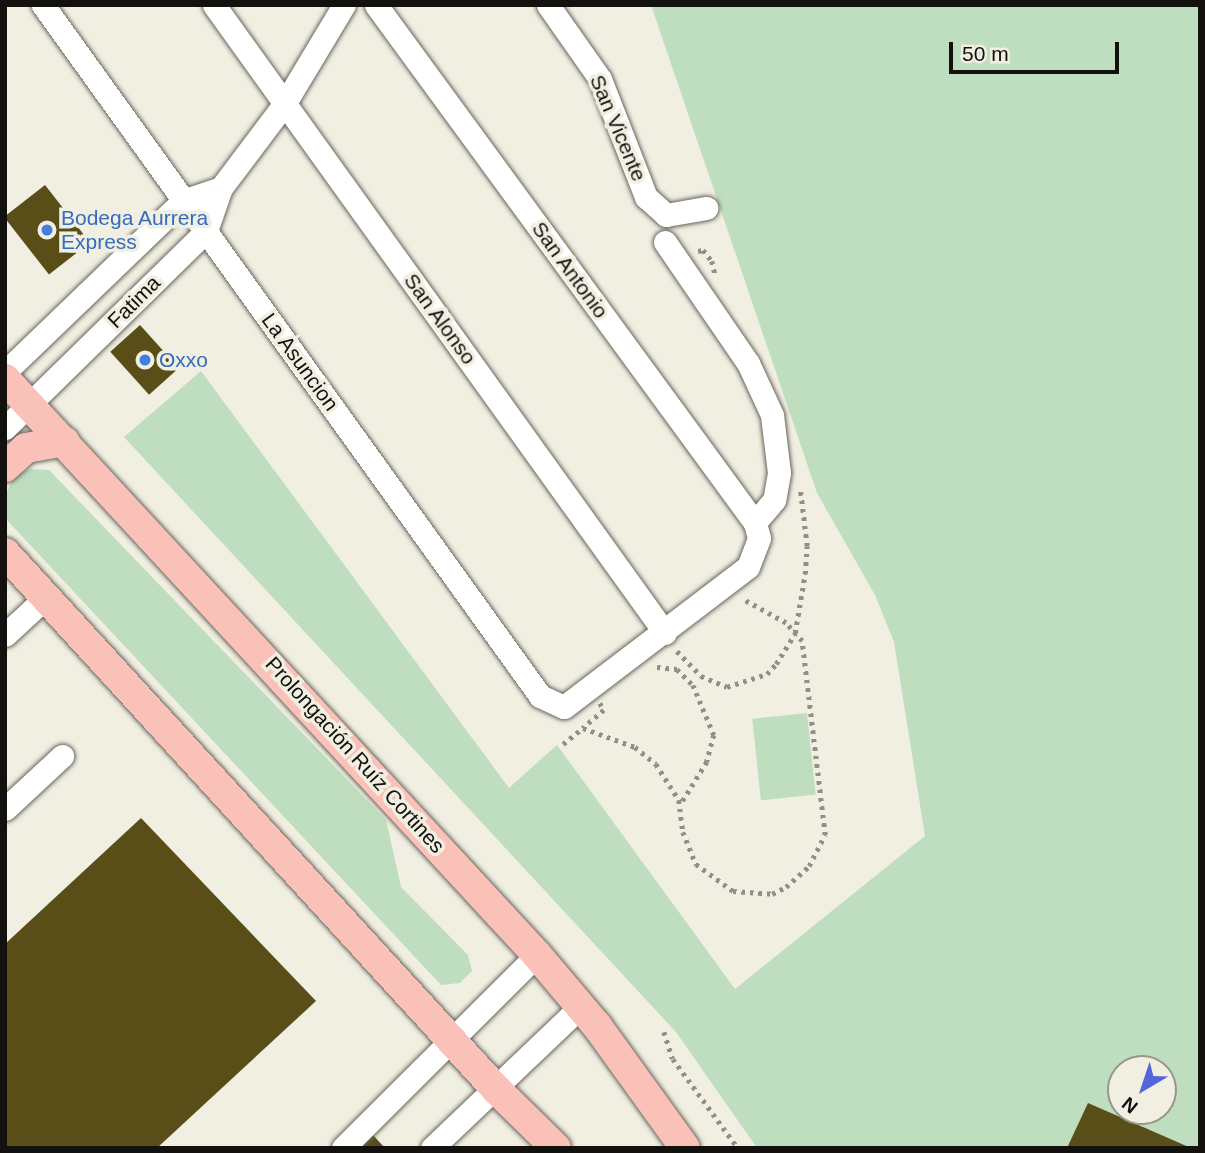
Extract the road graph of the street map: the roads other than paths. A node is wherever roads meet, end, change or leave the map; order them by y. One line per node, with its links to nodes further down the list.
1 (43, 5): 8 (street, La Asuncion)
2 (214, 5): 6 (street, San Alonso)
3 (344, 5): 6 (street, Fatima)
4 (376, 5): 20 (street, San Antonio)
5 (548, 5): 9 (street, San Vicente)
6 (285, 103): 7 (street, Fatima); 23 (street, San Alonso)
7 (221, 188): 8 (street, Fatima); 10 (street, Fatima)
8 (183, 201): 10 (street, La Asuncion); 12 (street, Fatima)
9 (706, 208)
10 (206, 231): 13 (street, Fatima); 23 (street, La Asuncion)
11 (665, 242): 20 (street)
12 (112, 270): 13 (street); 14 (street, Fatima)
13 (140, 298): 16 (street, Fatima)
14 (5, 372)
15 (5, 379): 16 (main road, Prolongación Ruíz Cortines)
16 (30, 404): 17 (street, Fatima); 18 (main road, Prolongación Ruíz Cortines)
17 (5, 428)
18 (64, 441): 19 (main road); 27 (main road, Prolongación Ruíz Cortines)
19 (5, 467)
20 (757, 531): 23 (street)
21 (5, 553): 22 (main road)
22 (46, 597): 24 (street); 29 (main road)
23 (665, 633)
24 (5, 635)
25 (62, 756): 26 (street)
26 (5, 809)
27 (537, 955): 28 (main road, Prolongación Ruíz Cortines); 29 (street)
28 (581, 1006): 30 (street); 34 (main road, Prolongación Ruíz Cortines)
29 (451, 1040): 30 (main road); 31 (street)
30 (496, 1089): 32 (street); 33 (main road)
31 (343, 1148)
32 (432, 1148)
33 (556, 1148)
34 (685, 1148)

